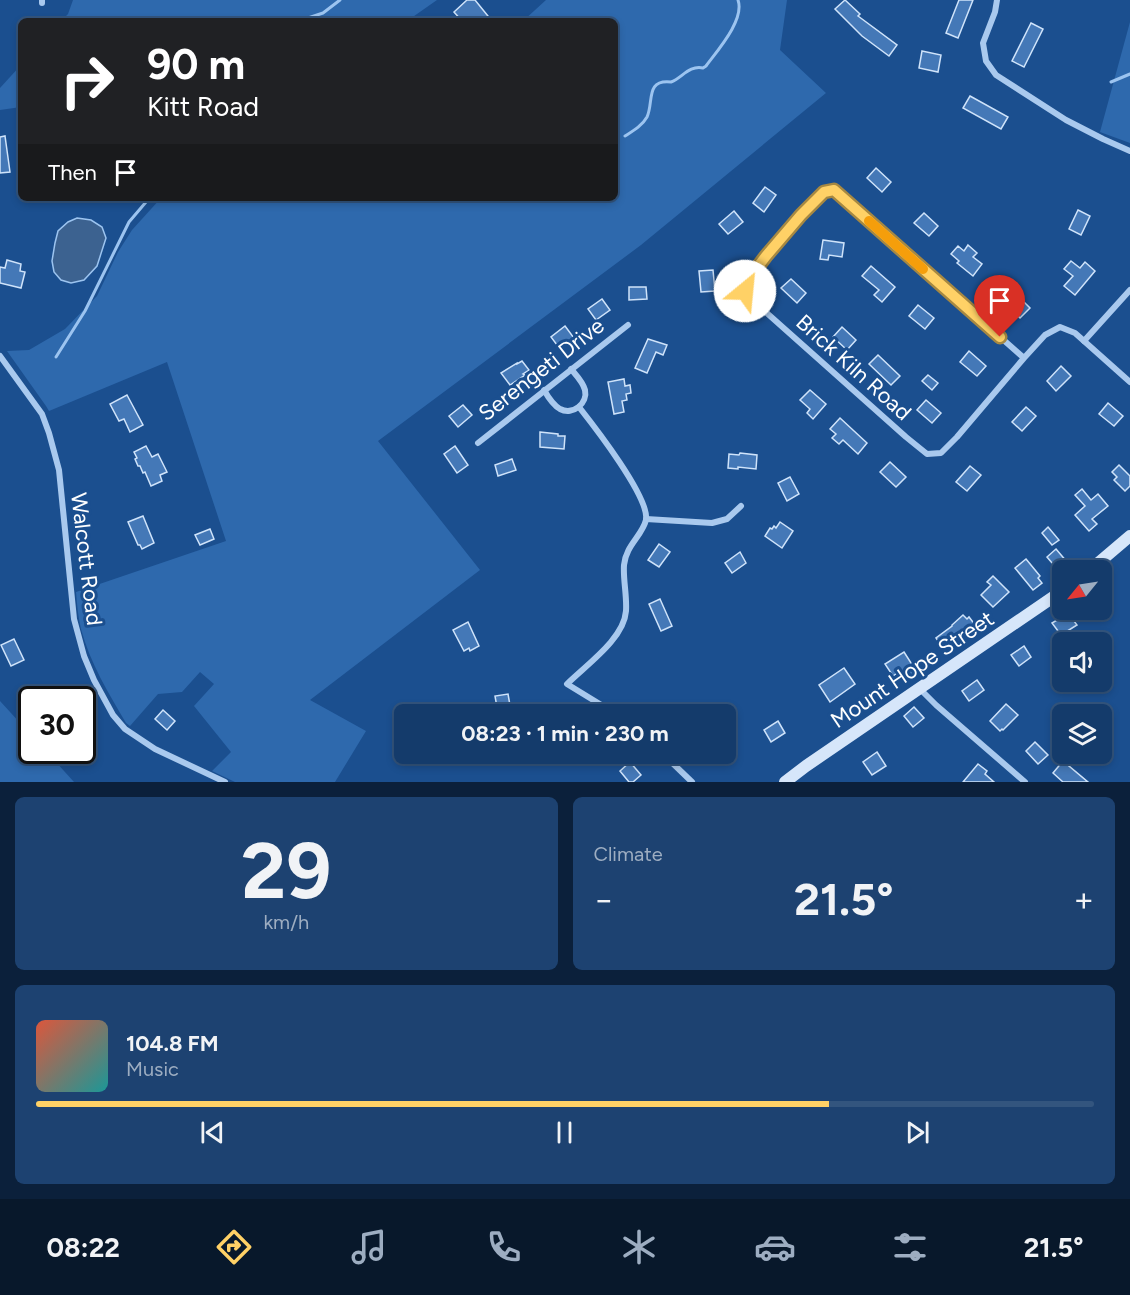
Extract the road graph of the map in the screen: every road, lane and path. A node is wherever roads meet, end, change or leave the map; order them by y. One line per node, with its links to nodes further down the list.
1 (997, 0): 2 (street)
2 (1130, 151)
3 (1130, 290): 5 (street)
4 (628, 325): 8 (street, Serengeti Drive)
5 (1084, 341): 7 (street); 9 (street)
6 (0, 356): 21 (street, Walcott Road)
7 (1024, 358): 7 (street, Brick Kiln Road)
8 (571, 369): 10 (street, Serengeti Drive); 11 (street)
9 (1130, 382)
10 (544, 390): 11 (street); 12 (street, Serengeti Drive)
11 (579, 407): 14 (street)
12 (477, 443)
13 (741, 506): 14 (street)
14 (646, 519): 19 (street)
15 (1130, 536): 16 (street)
16 (1102, 560)
17 (1052, 598): 18 (street, Mount Hope Street)
18 (920, 689): 23 (street, Mount Hope Street); 24 (street)
19 (600, 704)
20 (673, 764): 22 (street)
21 (225, 782)
22 (692, 782)
23 (785, 782)
24 (1025, 782)

